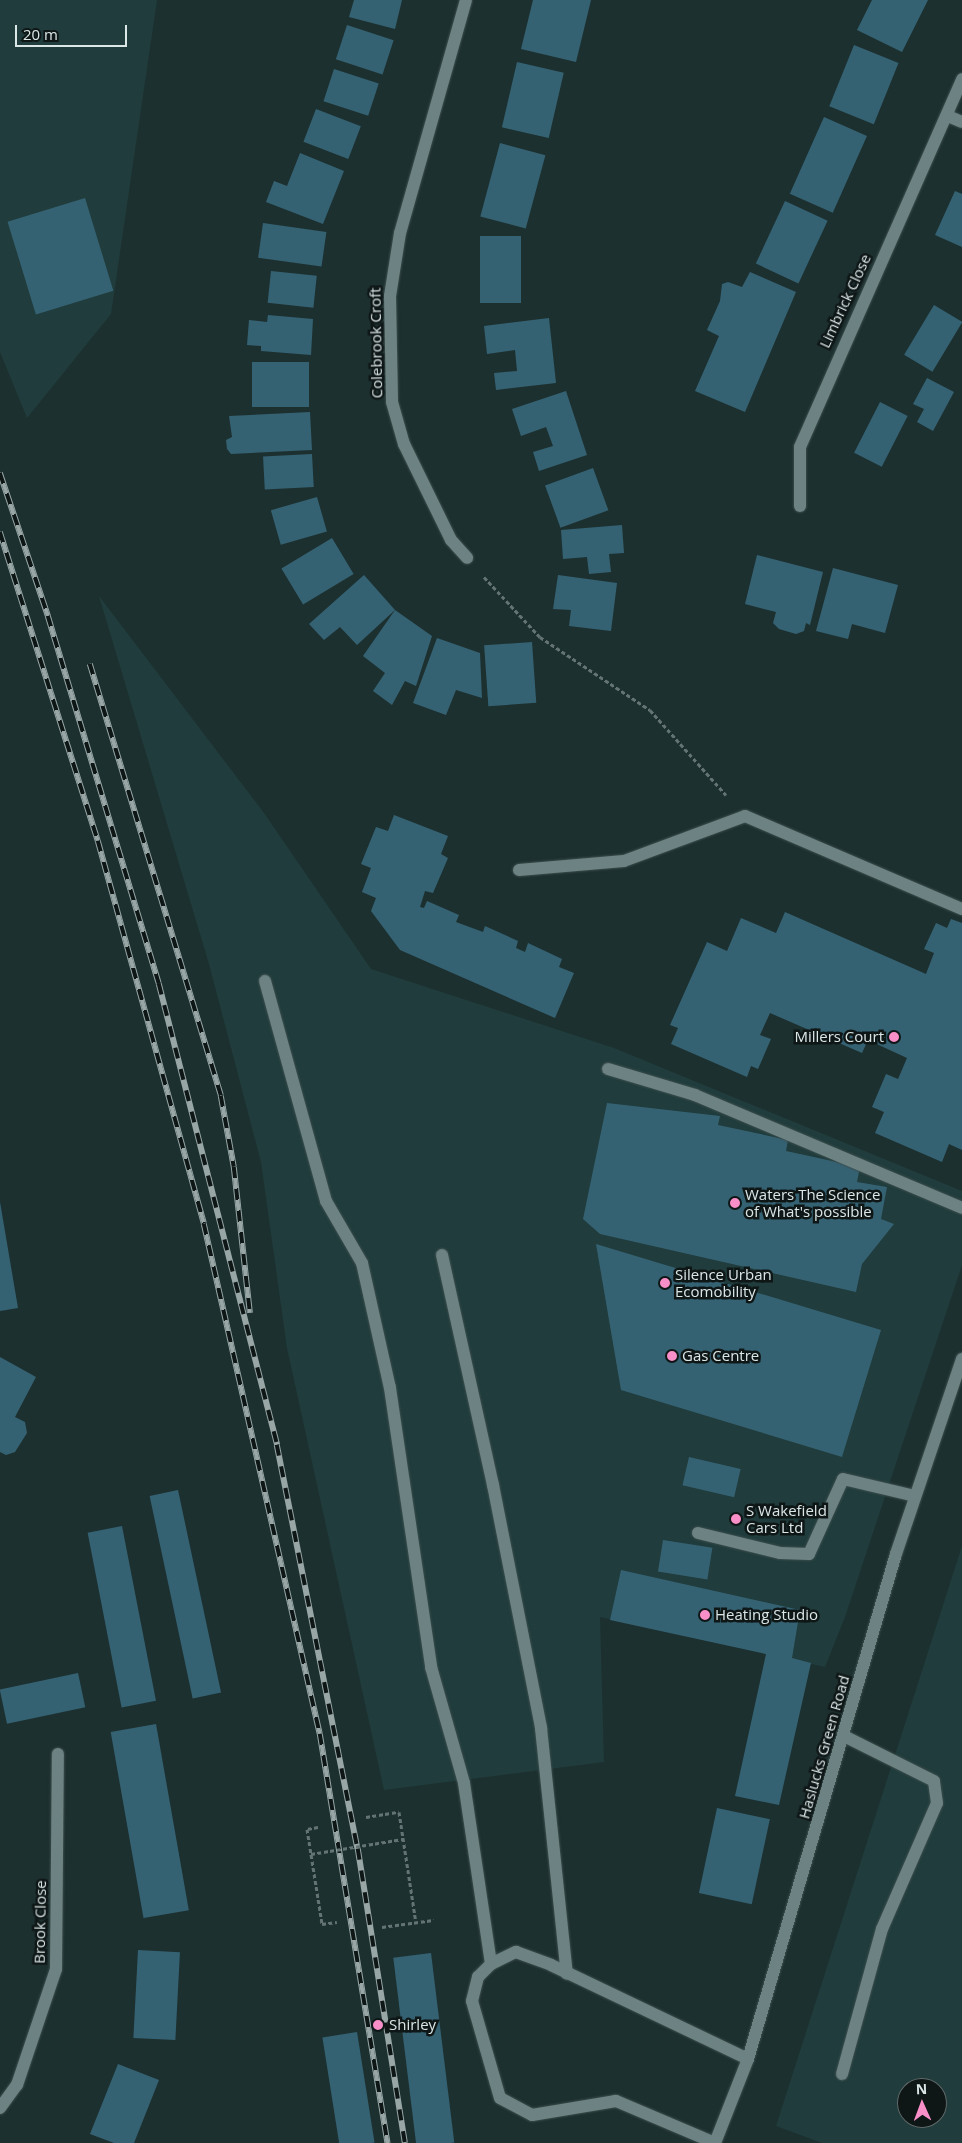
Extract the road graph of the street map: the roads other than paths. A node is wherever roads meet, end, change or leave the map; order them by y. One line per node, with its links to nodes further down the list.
1 (466, 0): 6 (street, Colebrook Croft)
2 (962, 79): 3 (street, Limbrick Close)
3 (948, 116): 4 (street); 5 (street, Limbrick Close)
4 (962, 122)
5 (800, 506)
6 (467, 558)
7 (519, 870): 8 (street)
8 (962, 909)
9 (264, 980): 18 (street)
10 (608, 1070): 11 (street)
11 (962, 1208)
12 (442, 1255): 19 (street)
13 (962, 1360): 14 (street, Haslucks Green Road)
14 (915, 1496): 15 (street); 16 (street, Haslucks Green Road)
15 (698, 1534)
16 (844, 1736): 20 (street, Haslucks Green Road); 21 (street)
17 (58, 1754): 22 (street, Brook Close)
18 (491, 1964): 19 (street); 23 (street)
19 (567, 1974): 20 (street)
20 (748, 2059): 23 (street, Haslucks Green Road)
21 (842, 2074)
22 (0, 2108)
23 (715, 2143)

